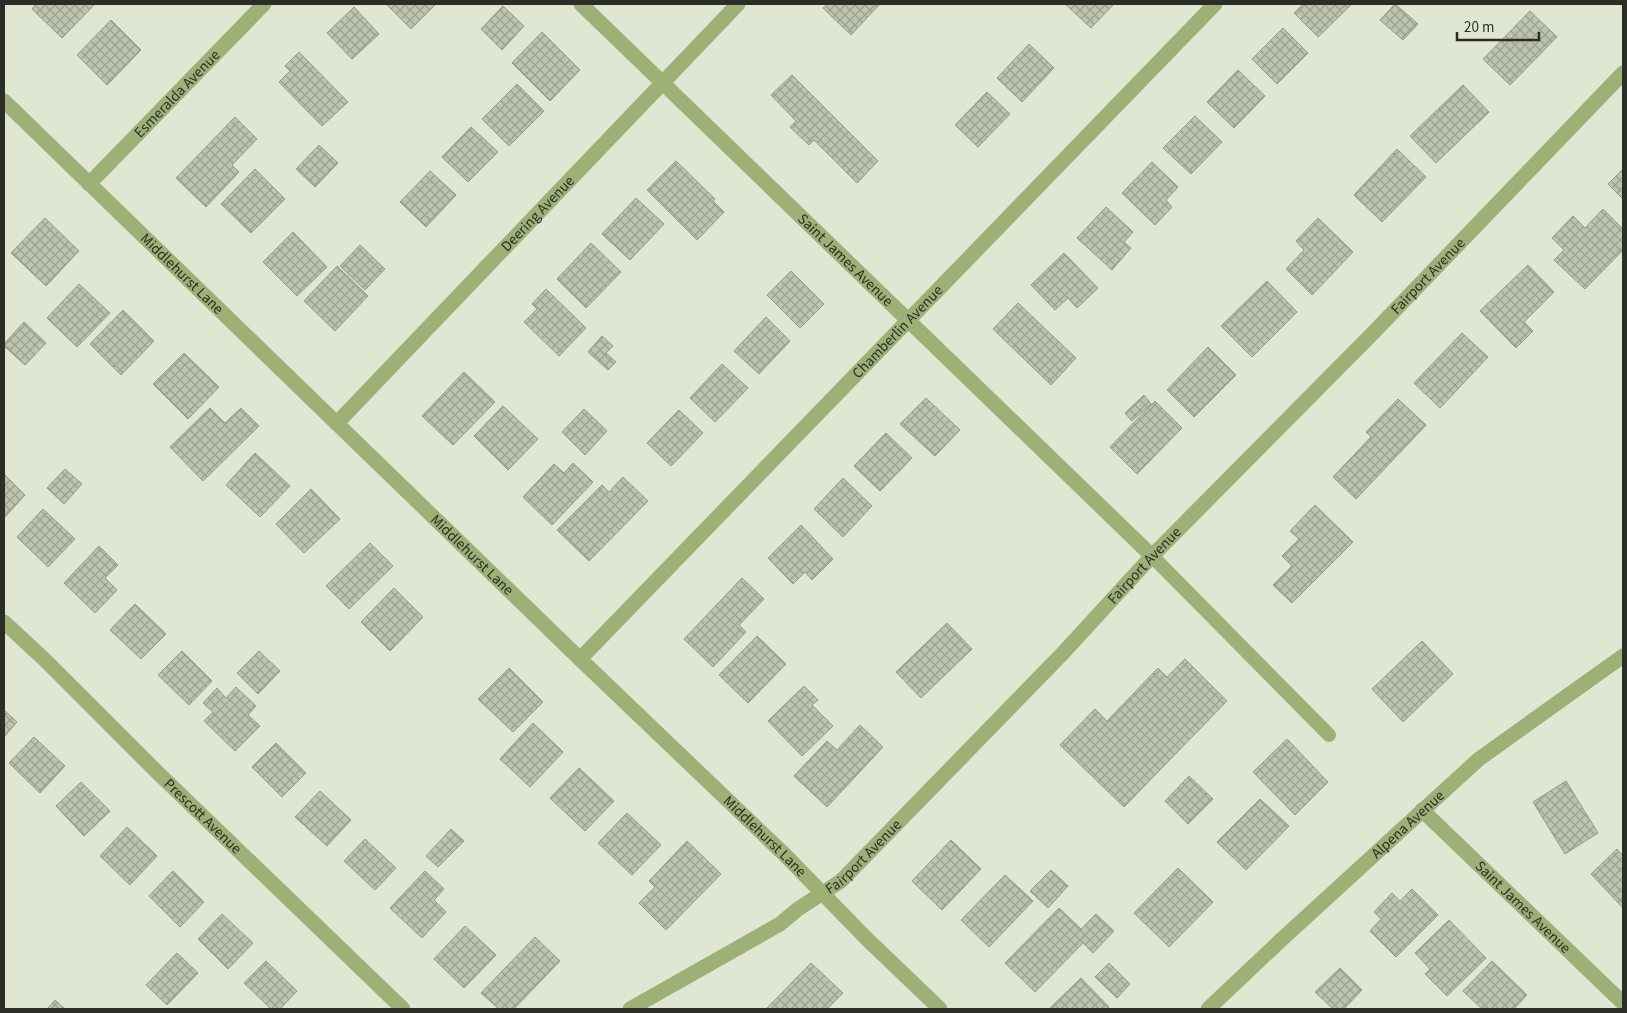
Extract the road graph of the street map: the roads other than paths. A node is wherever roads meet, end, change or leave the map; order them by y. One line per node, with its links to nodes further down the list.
1 (264, 4): 8 (street, Esmeralda Avenue)
2 (581, 4): 6 (street, Saint James Avenue)
3 (738, 4): 6 (street, Deering Avenue)
4 (1215, 4): 9 (street, Chamberlin Avenue)
5 (1623, 73): 11 (street, Fairport Avenue)
6 (663, 82): 9 (street, Saint James Avenue); 10 (street, Deering Avenue)
7 (4, 101): 8 (street, Middlehurst Lane)
8 (89, 184): 10 (street, Middlehurst Lane)
9 (907, 320): 11 (street, Saint James Avenue); 14 (street, Chamberlin Avenue)
10 (338, 422): 14 (street, Middlehurst Lane)
11 (1152, 556): 15 (lane); 17 (street, Fairport Avenue)
12 (4, 622): 19 (street, Prescott Avenue)
13 (1623, 656): 16 (street, Alpena Avenue)
14 (580, 659): 17 (street, Middlehurst Lane)
15 (1329, 735)
16 (1422, 810): 18 (street, Saint James Avenue); 22 (street, Alpena Avenue)
17 (822, 893): 20 (street, Fairport Avenue); 21 (street, Middlehurst Lane)
18 (1623, 1003)
19 (403, 1009)
20 (630, 1009)
21 (940, 1009)
22 (1208, 1009)

